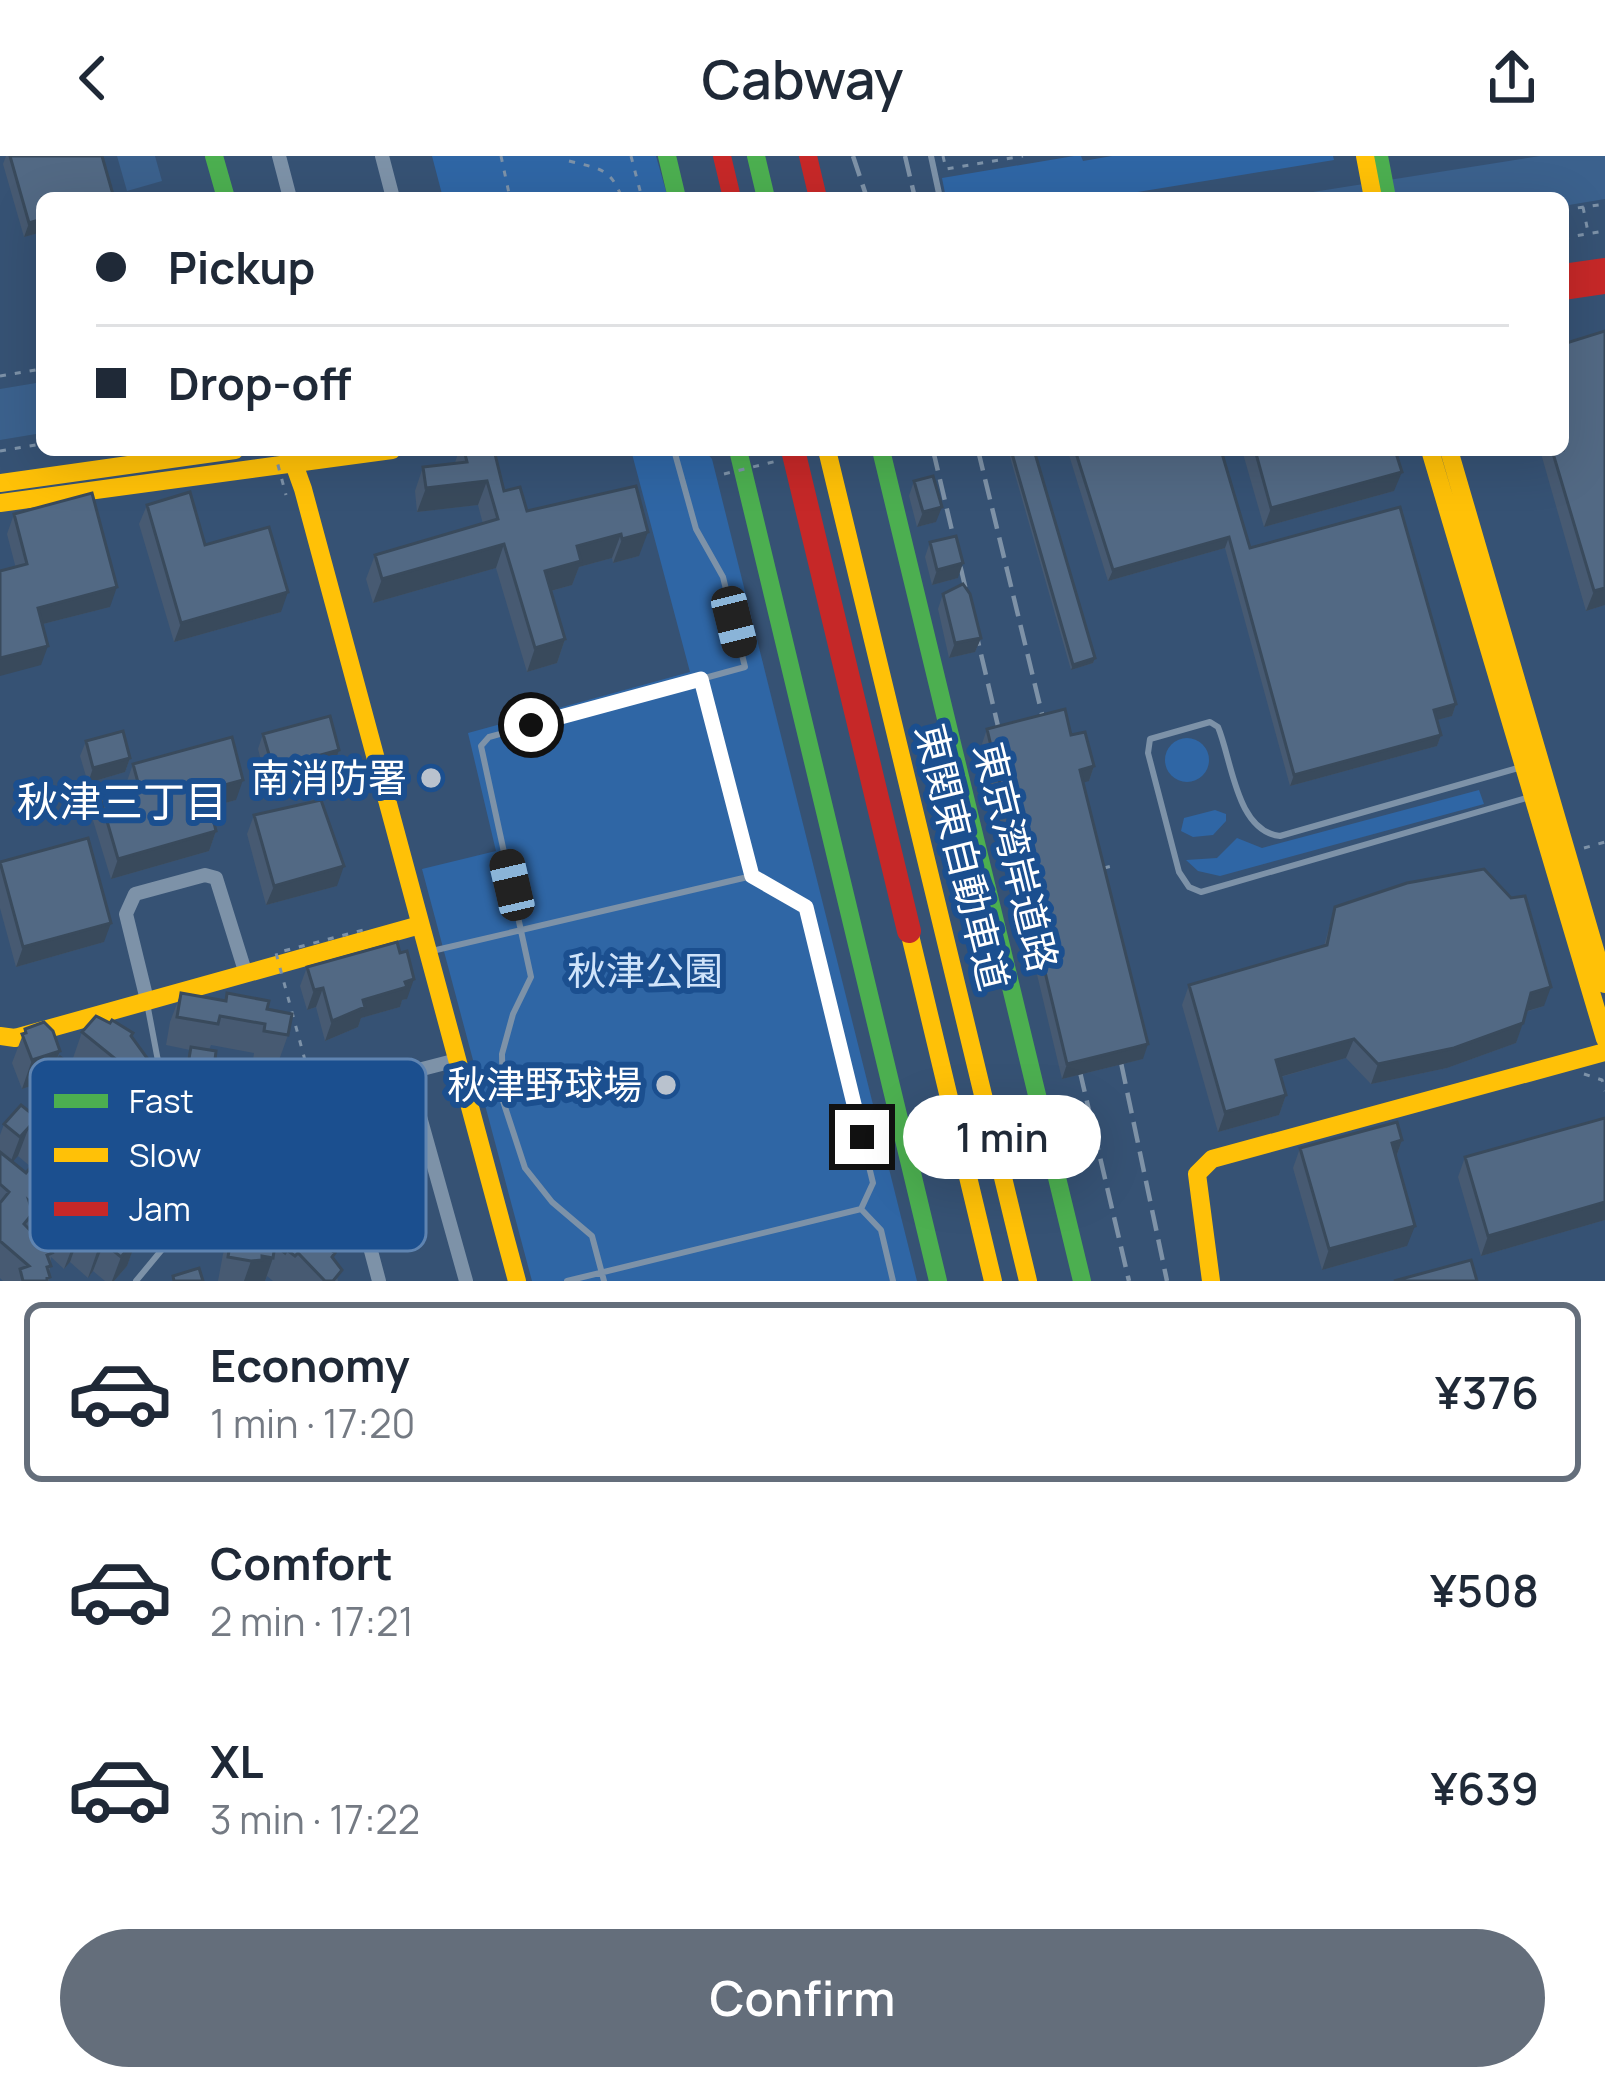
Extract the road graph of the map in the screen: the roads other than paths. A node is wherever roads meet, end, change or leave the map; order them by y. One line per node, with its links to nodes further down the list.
1 (214, 156): 10 (main road)
2 (279, 156): 11 (street)
3 (382, 156): 12 (street)
4 (667, 156): 13 (main road)
5 (722, 156): 14 (main road)
6 (756, 156): 15 (main road)
7 (808, 156): 16 (main road)
8 (931, 156): 17 (lane)
9 (1372, 158): 18 (main road); 19 (main road)
10 (224, 192)
11 (288, 192)
12 (391, 192)
13 (676, 192)
14 (731, 192)
15 (765, 192)
16 (817, 192)
17 (939, 192)
18 (1372, 192)
19 (1385, 192)
20 (1605, 267): 21 (main road)
21 (1569, 272)
22 (1605, 285): 23 (main road)
23 (1569, 290)
24 (192, 456): 34 (main road)
25 (274, 456): 35 (main road)
26 (287, 456): 40 (main road)
27 (676, 456): 36 (lane)
28 (739, 456): 64 (main road)
29 (789, 456): 65 (main road, 東関東自動車道, bridge)
30 (828, 456): 66 (main road, 東関東自動車道)
31 (882, 456): 67 (main road, 東京湾岸道路)
32 (1432, 456): 37 (main road)
33 (1451, 456): 37 (main road)
34 (0, 483)
35 (0, 503)
36 (701, 679): 39 (lane); 41 (lane)
37 (1531, 764): 38 (main road); 38 (lane)
38 (1540, 794): 44 (main road); 47 (main road)
39 (752, 876): 41 (lane); 53 (lane)
40 (420, 925): 42 (main road); 43 (main road)
41 (523, 932): 42 (lane); 56 (lane)
42 (428, 952): 50 (main road)
43 (245, 971): 45 (main road); 45 (street)
44 (1605, 984)
45 (147, 1000): 46 (main road); 49 (lane)
46 (0, 1036)
47 (1605, 1040)
48 (1605, 1052): 68 (main road)
49 (158, 1059)
50 (458, 1060): 51 (street); 60 (main road)
51 (426, 1069)
52 (426, 1138): 59 (street)
53 (861, 1209): 56 (lane); 63 (lane)
54 (161, 1251): 57 (lane)
55 (371, 1251): 58 (street)
56 (602, 1271): 61 (lane); 62 (lane)
57 (136, 1281)
58 (379, 1281)
59 (466, 1281)
60 (517, 1281)
61 (566, 1281)
62 (604, 1281)
63 (893, 1281)
64 (938, 1281)
65 (993, 1281)
66 (1028, 1281)
67 (1082, 1281)
68 (1211, 1281)

